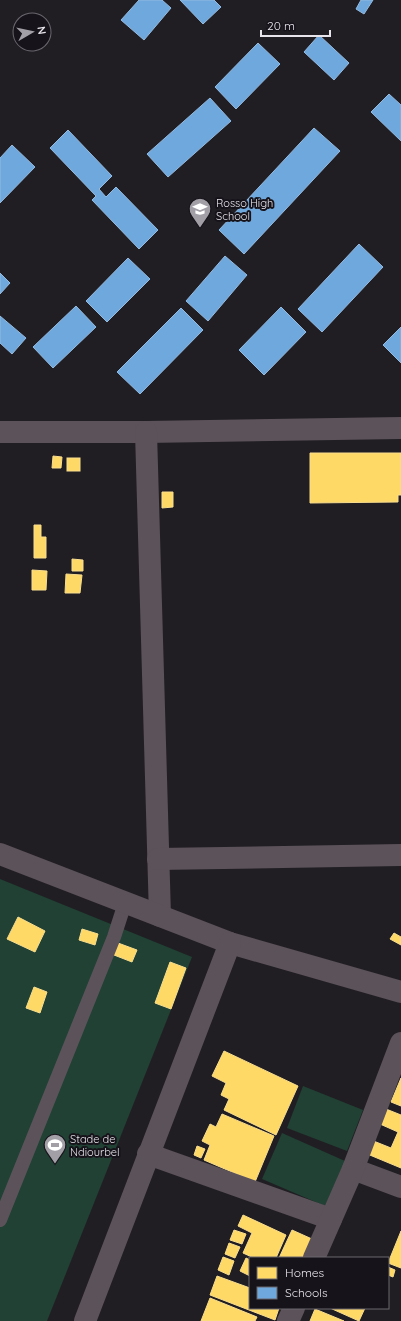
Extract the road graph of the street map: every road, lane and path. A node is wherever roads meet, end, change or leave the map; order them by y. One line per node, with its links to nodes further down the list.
1 (401, 428): 3 (street)
2 (0, 432): 3 (street)
3 (146, 432): 6 (street)
4 (0, 854): 7 (street)
5 (401, 854): 6 (street)
6 (158, 859): 8 (street)
7 (125, 903): 8 (street); 16 (lane)
8 (160, 916): 9 (street)
9 (230, 943): 10 (street); 12 (street)
10 (401, 992)
11 (401, 1043): 13 (street)
12 (148, 1154): 15 (street); 19 (street)
13 (352, 1169): 14 (street); 15 (street)
14 (401, 1187)
15 (331, 1219): 17 (street)
16 (0, 1220)
17 (314, 1257)
18 (294, 1309): 20 (street)
19 (85, 1321)
20 (288, 1321)

